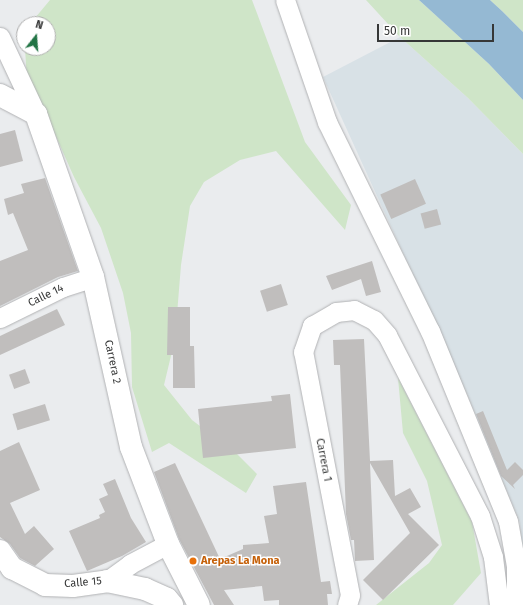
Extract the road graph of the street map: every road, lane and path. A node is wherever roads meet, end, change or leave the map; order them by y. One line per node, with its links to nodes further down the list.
1 (284, 0): 15 (street)
2 (0, 37): 3 (street, Carrera 2)
3 (4, 57): 5 (street, Carrera 2)
4 (0, 95): 5 (main road)
5 (36, 114): 6 (main road, Carrera 2)
6 (93, 277): 7 (street, Calle 14); 8 (main road, Carrera 2)
7 (0, 318)
8 (168, 544): 10 (street, Calle 15); 13 (main road, Carrera 2)
9 (0, 551): 10 (main road, Calle 15)
10 (107, 581): 12 (main road)
11 (349, 600): 14 (street, Carrera 1)
12 (172, 605)
13 (199, 605)
14 (498, 605)
15 (516, 605)

